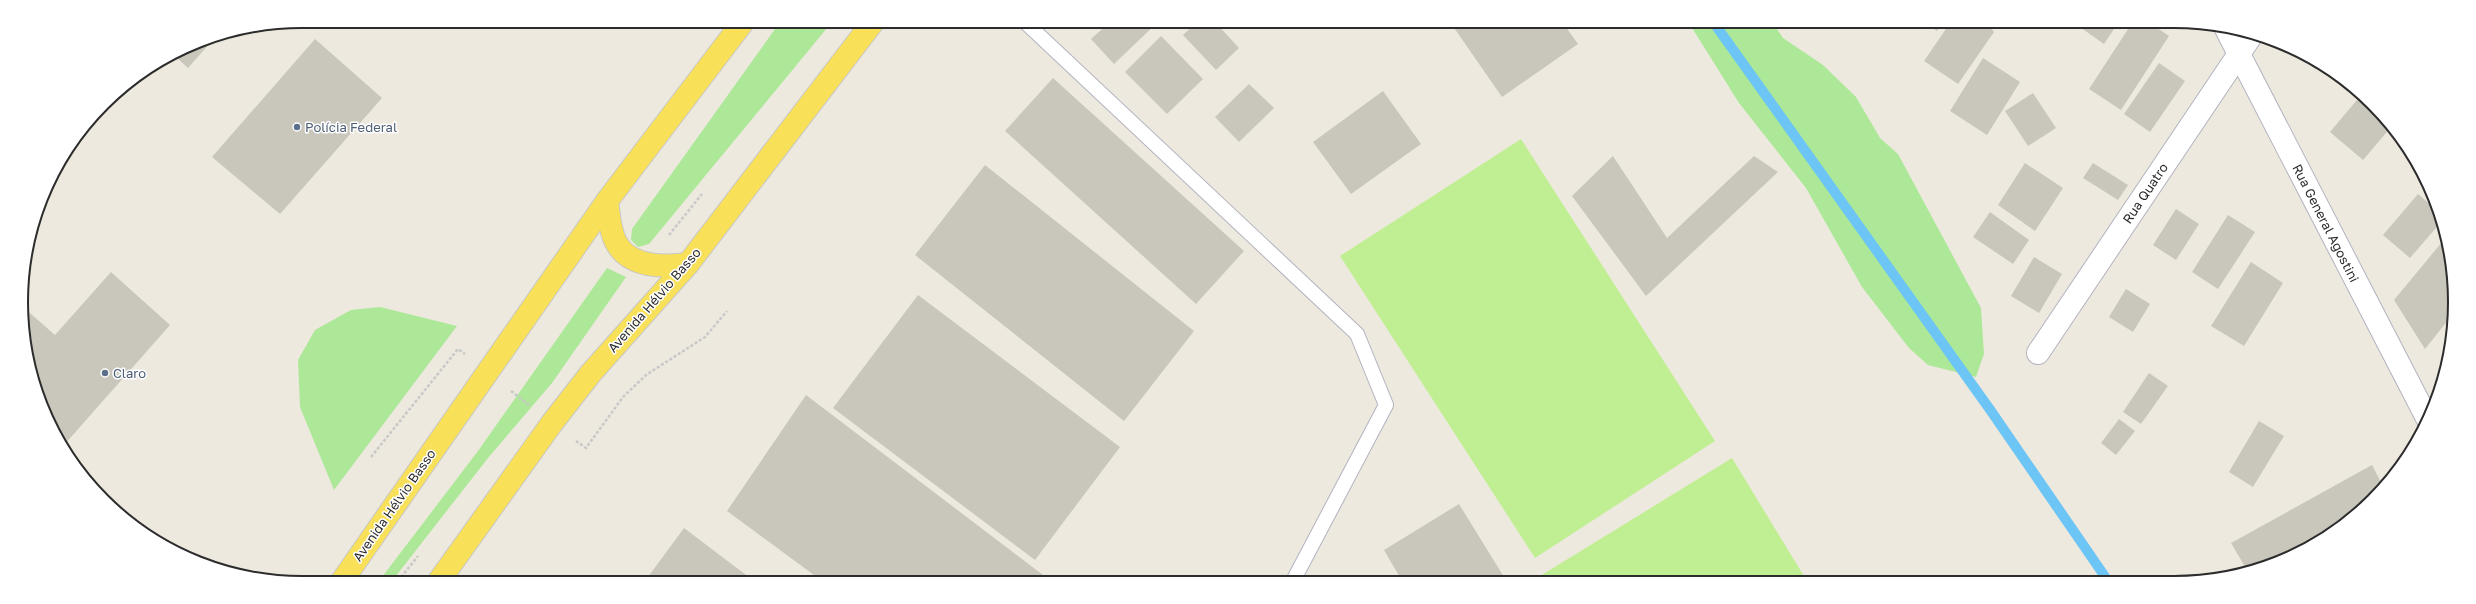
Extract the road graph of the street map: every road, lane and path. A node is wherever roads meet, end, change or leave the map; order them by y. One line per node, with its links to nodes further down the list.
1 (738, 28): 7 (main road, Avenida Hélvio Basso)
2 (868, 28): 8 (main road, Avenida Hélvio Basso)
3 (1031, 28): 13 (lane)
4 (2228, 33): 6 (street, Rua General Agostini)
5 (2249, 39): 6 (street, Rua Quatro)
6 (2239, 54): 9 (street, Rua Quatro); 10 (street, Rua General Agostini)
7 (607, 201): 8 (main road); 11 (main road, Avenida Hélvio Basso)
8 (688, 264): 12 (main road, Avenida Hélvio Basso)
9 (2038, 352)
10 (2424, 413)
11 (345, 576)
12 (443, 576)
13 (1296, 576)

